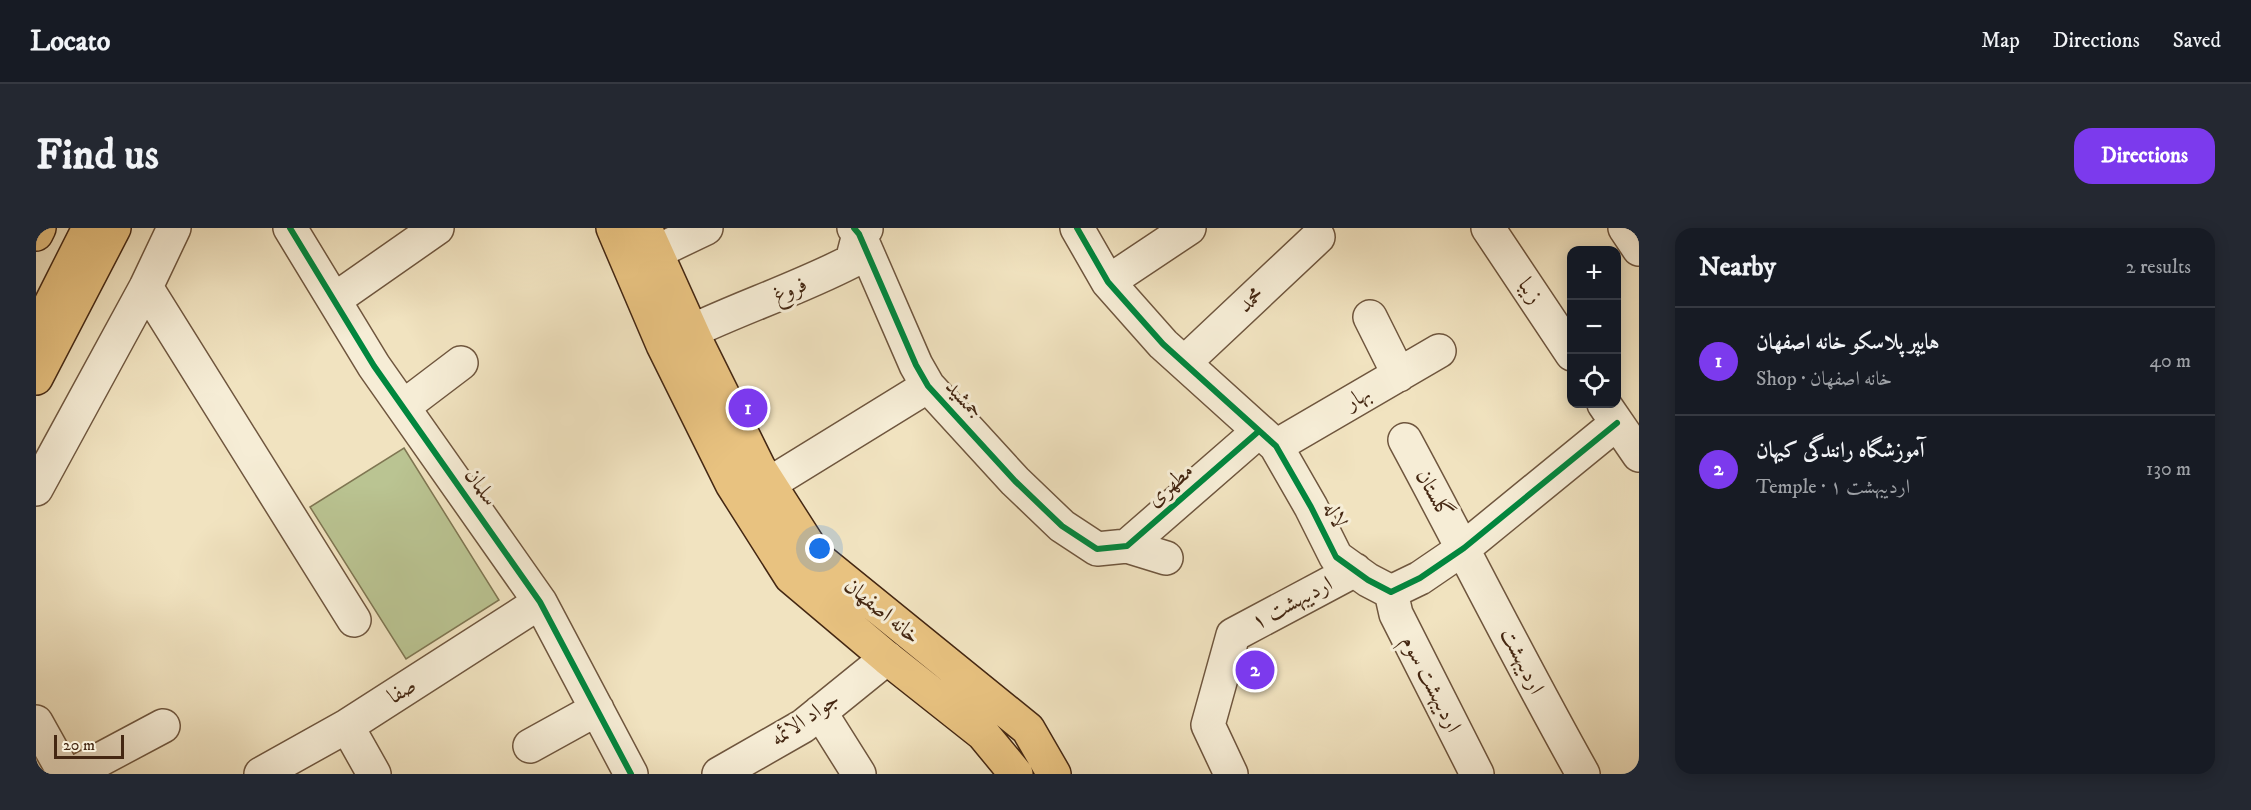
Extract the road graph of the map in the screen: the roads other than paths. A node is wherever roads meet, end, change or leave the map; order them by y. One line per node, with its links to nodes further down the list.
1 (39, 228): 14 (main road)
2 (89, 228): 22 (main road)
3 (114, 228): 29 (main road)
4 (174, 228): 19 (street)
5 (290, 228): 20 (street, سلمان)
6 (437, 228): 20 (street)
7 (613, 228): 23 (main road, خانه اصفهان)
8 (706, 228): 16 (street)
9 (1077, 228): 18 (street, لاله)
10 (1189, 228): 18 (street)
11 (1488, 228): 24 (street, زیبا)
12 (1625, 228): 17 (street)
13 (860, 230): 23 (street, فروغ); 30 (street, جمشید)
14 (36, 234)
15 (1318, 237): 27 (street, محمد)
16 (650, 240): 23 (main road, خانه اصفهان)
17 (1639, 249)
18 (1108, 282): 27 (street, لاله)
19 (146, 287): 37 (street); 44 (street)
20 (334, 300): 31 (street, سلمان)
21 (1370, 317): 28 (street)
22 (36, 333)
23 (677, 338): 36 (main road, خانه اصفهان); 45 (main road, خانه اصفهان)
24 (1567, 346)
25 (1439, 351): 28 (street, بهار)
26 (461, 363): 31 (street)
27 (1184, 363): 33 (street, لاله)
28 (1399, 375): 33 (street, بهار)
29 (36, 378)
30 (928, 386): 36 (street); 38 (street, جمشید)
31 (403, 407): 43 (street, سلمان)
32 (1611, 413): 35 (street); 39 (street)
33 (1268, 438): 38 (street, مطهری); 41 (street, لاله)
34 (1405, 440): 39 (street, گلستان)
35 (1639, 455)
36 (769, 484): 60 (main road, خانه اصفهان)
37 (36, 489)
38 (1112, 548): 40 (street, جمشید)
39 (1464, 548): 42 (street); 63 (street, اردیبهشت)
40 (1166, 558)
41 (1355, 570): 42 (street, لاله); 61 (street, اردیبهشت ۱)
42 (1391, 592): 62 (street, اردیبهشت سوم)
43 (540, 602): 46 (street, سلمان); 50 (street, صفا)
44 (354, 620)
45 (887, 658): 47 (street, جواد الائمه); 59 (main road, خانه اصفهان)
46 (597, 709): 51 (street); 56 (street, سلمان)
47 (820, 712): 57 (street, جواد الائمه); 58 (street)
48 (36, 722): 52 (street)
49 (163, 726): 53 (street)
50 (347, 726): 54 (street, صفا); 55 (street)
51 (530, 746)
52 (65, 774)
53 (73, 774)
54 (261, 774)
55 (374, 774)
56 (631, 774)
57 (719, 774)
58 (859, 774)
59 (1016, 774)
60 (1054, 774)
61 (1230, 774)
62 (1477, 774)
63 (1583, 774)

